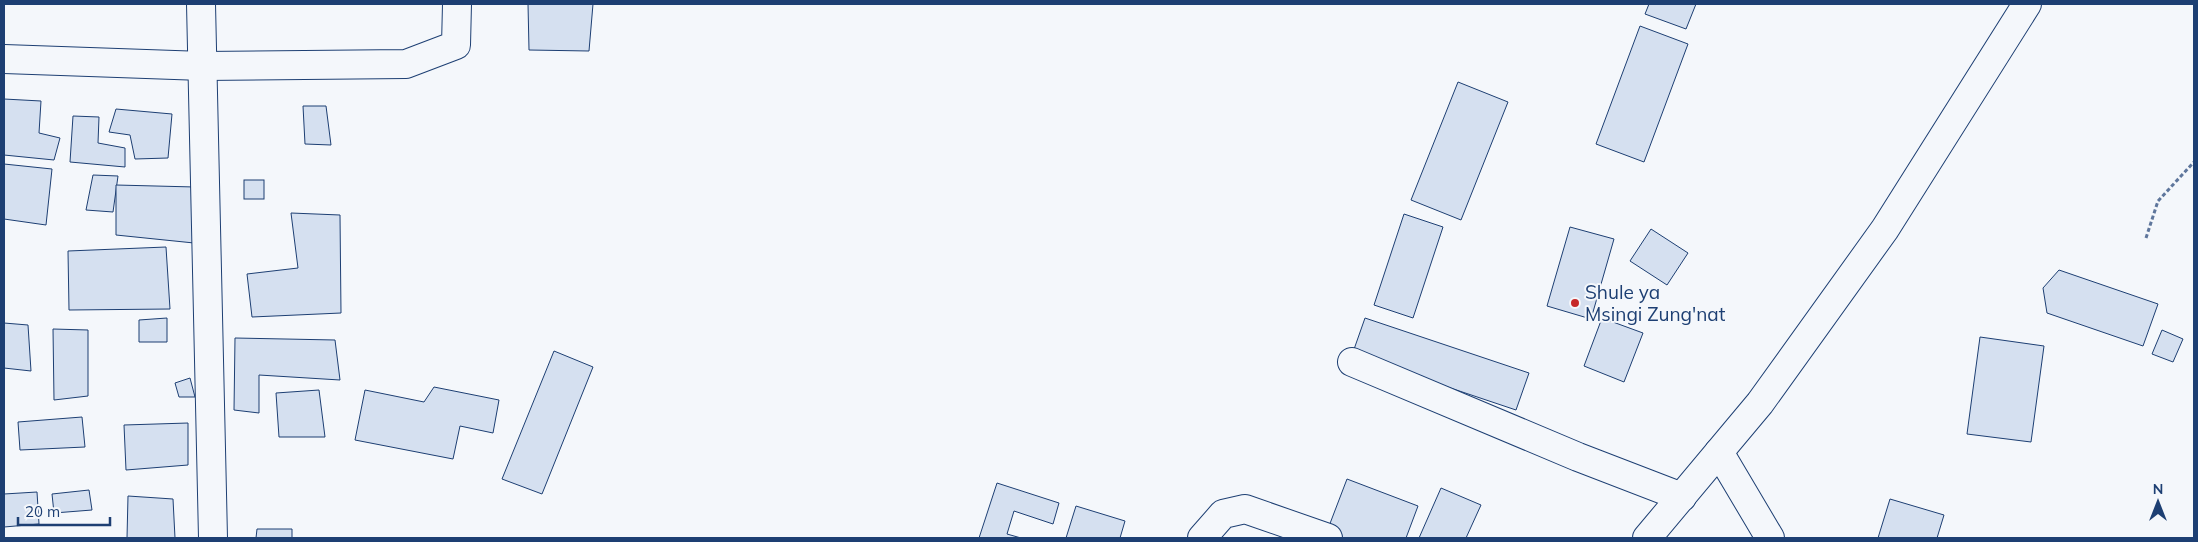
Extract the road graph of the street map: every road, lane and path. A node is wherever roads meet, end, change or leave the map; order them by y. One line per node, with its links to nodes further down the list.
1 (201, 4): 5 (street)
2 (457, 4): 5 (street)
3 (2027, 4): 9 (street)
4 (4, 59): 5 (street)
5 (203, 66): 11 (street)
6 (2194, 162): 7 (path)
7 (2146, 238)
8 (1352, 362): 10 (street)
9 (1720, 452): 10 (street); 15 (street)
10 (1682, 498): 14 (street)
11 (213, 538)
12 (1202, 538): 13 (street)
13 (1328, 538)
14 (1647, 538)
15 (1770, 538)

